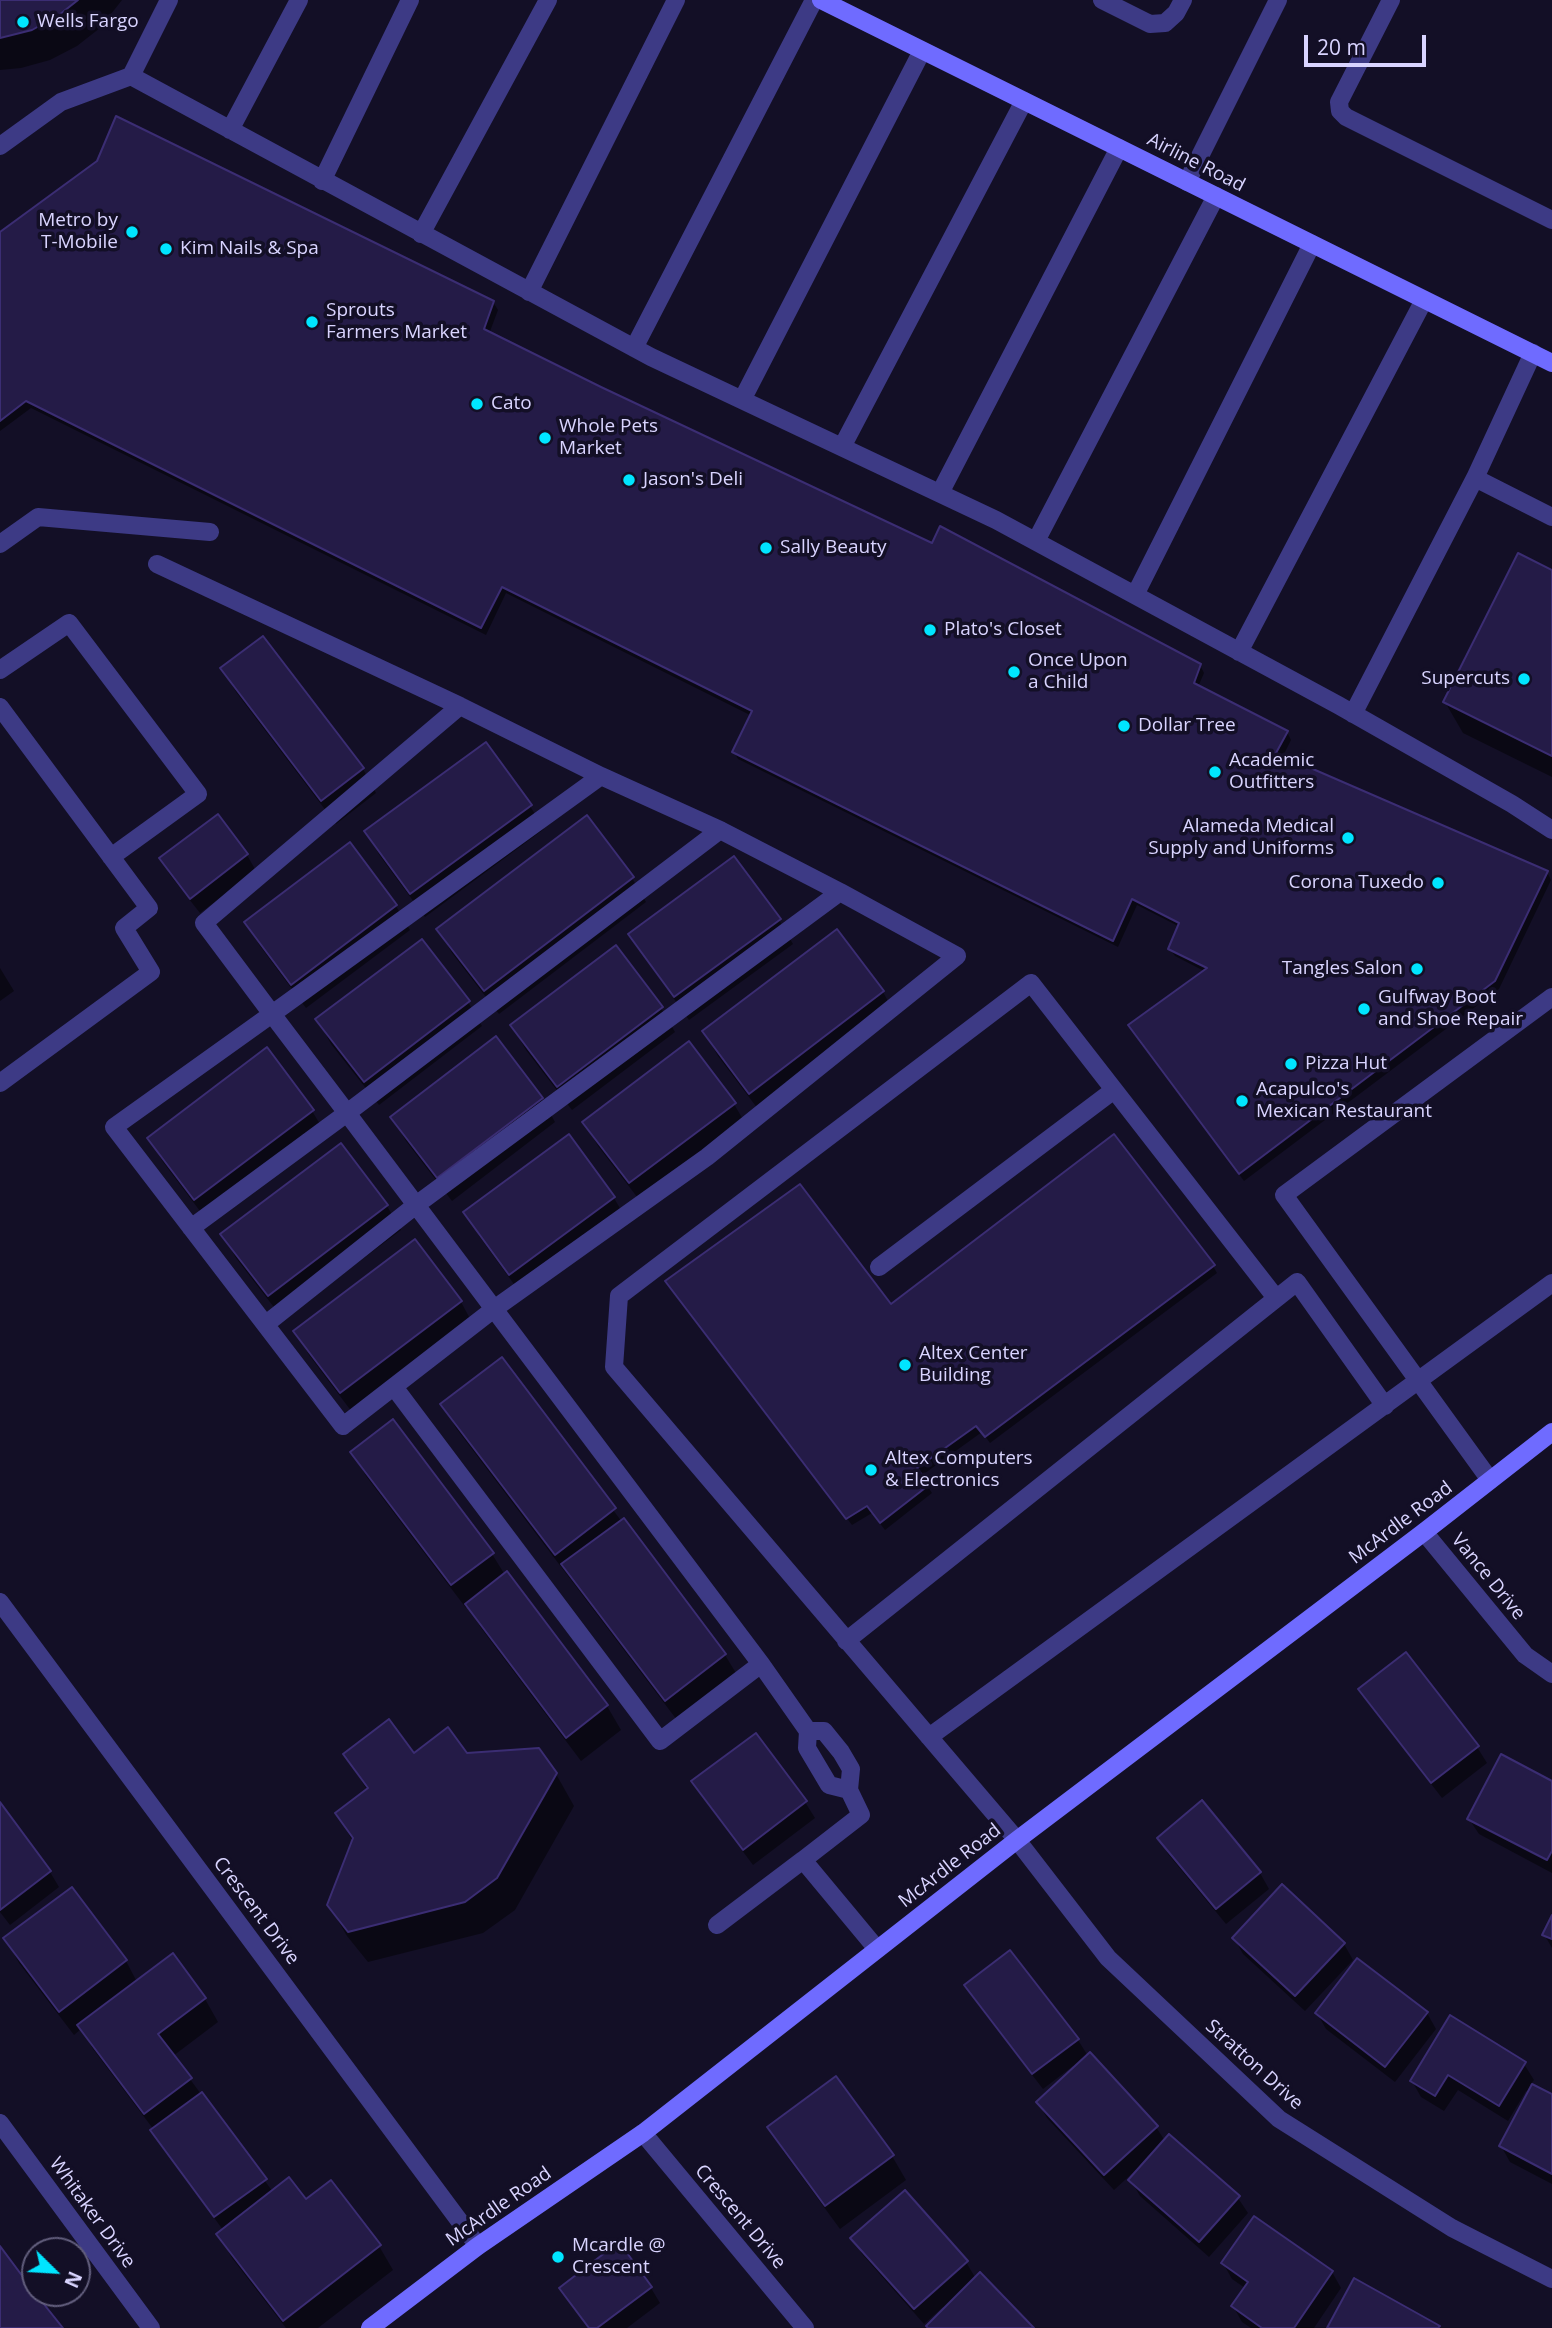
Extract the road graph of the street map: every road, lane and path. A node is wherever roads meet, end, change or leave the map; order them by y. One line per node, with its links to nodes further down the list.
1 (169, 0): 13 (street)
2 (299, 0): 15 (street)
3 (410, 0): 18 (street)
4 (548, 0): 22 (street)
5 (676, 0): 24 (street)
6 (814, 0): 26 (street)
7 (821, 0): 12 (main road, Airline Road)
8 (1102, 0): 9 (street)
9 (1183, 0)
10 (1278, 0): 19 (street)
11 (1391, 0): 21 (street)
12 (922, 51): 14 (main road, Airline Road); 29 (street)
13 (131, 76): 15 (street); 16 (street)
14 (1024, 101): 17 (main road, Airline Road); 30 (street)
15 (230, 130): 18 (street)
16 (0, 146)
17 (1119, 148): 19 (main road, Airline Road); 32 (street)
18 (322, 181): 22 (street)
19 (1187, 181): 20 (main road, Airline Road)
20 (1216, 196): 23 (main road, Airline Road); 35 (street)
21 (1552, 220)
22 (421, 234): 24 (street)
23 (1312, 244): 25 (main road, Airline Road); 38 (street)
24 (529, 292): 26 (street)
25 (1424, 300): 27 (main road, Airline Road); 39 (street)
26 (634, 348): 29 (street)
27 (1533, 354): 28 (main road, Airline Road); 31 (street)
28 (1552, 363)
29 (742, 400): 30 (street)
30 (842, 447): 32 (street)
31 (1475, 478): 33 (street); 43 (street)
32 (940, 493): 35 (street)
33 (1552, 516)
34 (210, 532): 36 (street)
35 (1035, 541): 38 (street)
36 (0, 544)
37 (157, 564): 41 (street)
38 (1135, 595): 39 (street)
39 (1239, 652): 43 (street)
40 (0, 670): 47 (street)
41 (460, 706): 44 (street); 50 (street)
42 (0, 707): 47 (street)
43 (1353, 714): 46 (street)
44 (601, 776): 45 (street); 50 (street)
45 (720, 830): 48 (street); 53 (street)
46 (1552, 830)
47 (111, 857): 51 (street)
48 (840, 892): 54 (street); 59 (street)
49 (1552, 997): 61 (street)
50 (272, 1014): 53 (street); 55 (street)
51 (0, 1083)
52 (1114, 1090): 56 (street); 58 (street); 68 (street, Stratton Drive)
53 (347, 1113): 54 (street); 55 (street)
54 (416, 1205): 59 (street); 60 (street)
55 (191, 1228): 60 (street)
56 (879, 1267)
57 (1552, 1283): 61 (street)
58 (1276, 1298): 63 (street); 68 (street)
59 (494, 1308): 62 (street); 69 (street)
60 (266, 1324): 62 (street)
61 (1419, 1382): 63 (street); 65 (street)
62 (394, 1387): 69 (street)
63 (1385, 1406): 72 (street)
64 (1552, 1432): 65 (main road, McArdle Road)
65 (1490, 1480): 66 (main road, McArdle Road)
66 (1424, 1532): 70 (street, Vance Drive); 74 (main road, McArdle Road)
67 (0, 1602): 80 (street, Crescent Drive)
68 (846, 1641): 72 (street, Stratton Drive)
69 (761, 1664): 71 (street)
70 (1552, 1674)
71 (808, 1731): 73 (street); 73 (street)
72 (929, 1737): 74 (street, Stratton Drive)
73 (849, 1790): 75 (street)
74 (1017, 1840): 77 (main road, McArdle Road); 81 (street, Stratton Drive)
75 (803, 1860): 76 (street); 77 (street)
76 (717, 1925)
77 (877, 1949): 79 (main road, McArdle Road)
78 (0, 2123): 82 (street, Whitaker Drive)
79 (643, 2133): 80 (main road, McArdle Road); 84 (street, Crescent Drive)
80 (478, 2246): 83 (main road, McArdle Road)
81 (1552, 2279)
82 (151, 2328)
83 (370, 2328)
84 (805, 2328)

